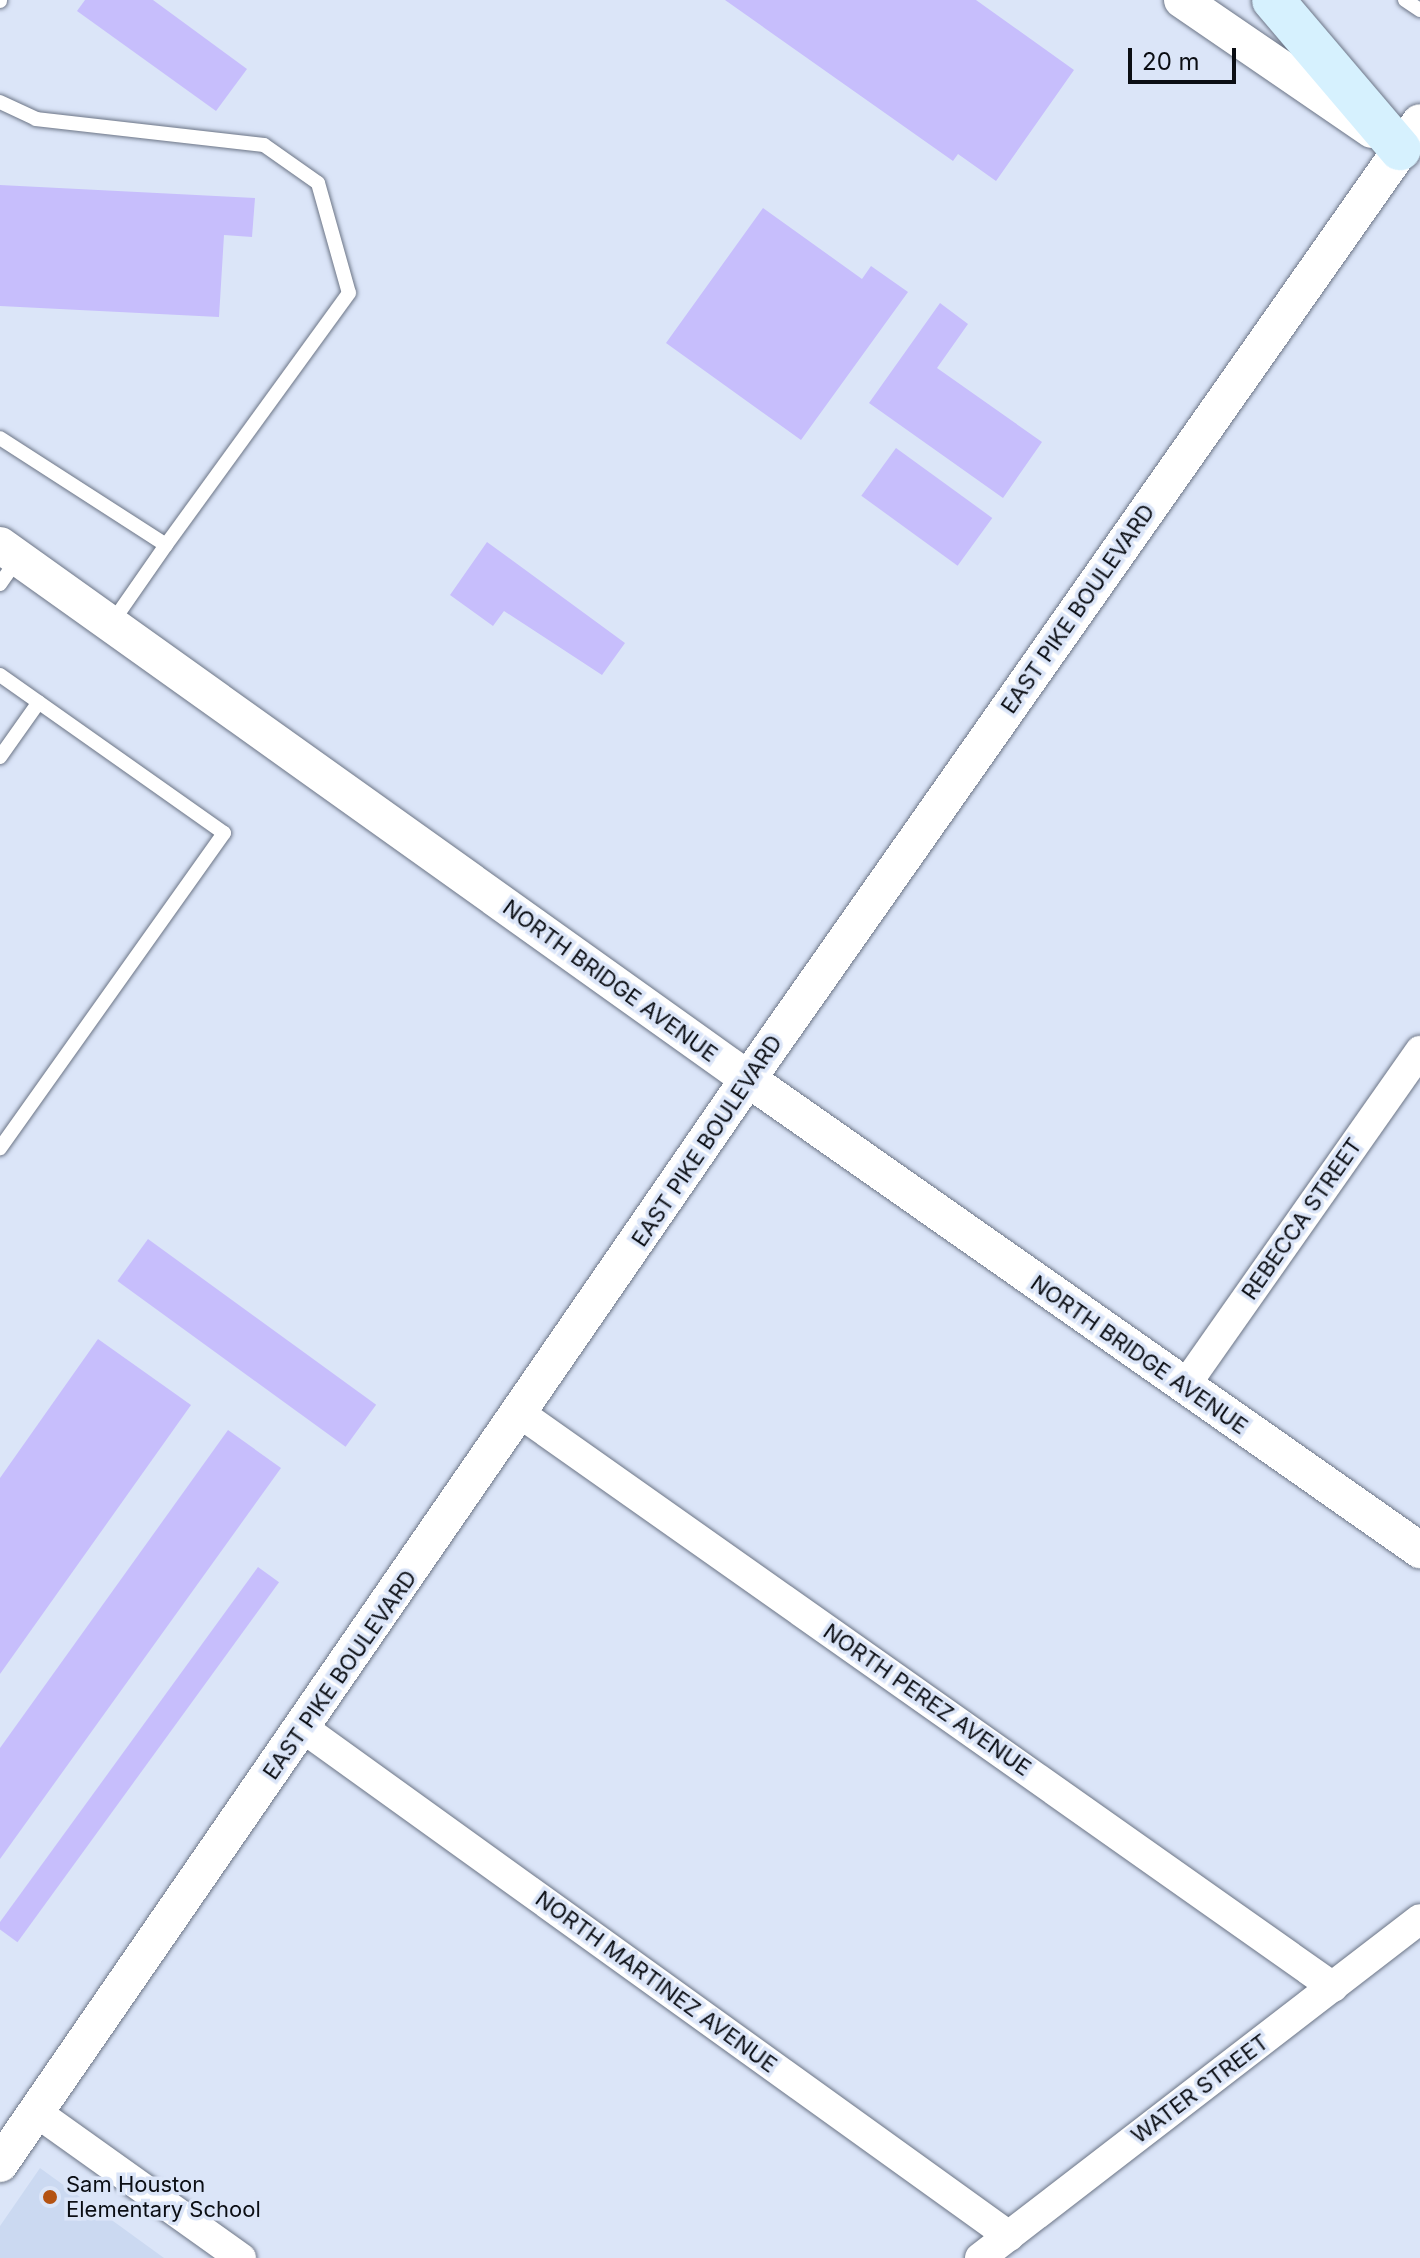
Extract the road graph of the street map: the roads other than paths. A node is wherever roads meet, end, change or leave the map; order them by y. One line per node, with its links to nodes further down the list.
1 (1182, 0): 4 (street)
2 (1273, 0): 4 (main road)
3 (0, 102): 6 (lane)
4 (1413, 145): 13 (street, EAST PIKE BOULEVARD)
5 (0, 438): 6 (lane)
6 (166, 545): 8 (lane)
7 (6, 562): 8 (street, NORTH BRIDGE AVENUE)
8 (111, 624): 13 (street, NORTH BRIDGE AVENUE)
9 (0, 675): 10 (lane)
10 (39, 702): 11 (lane); 15 (lane)
11 (0, 757)
12 (1420, 1051): 17 (street, REBECCA STREET)
13 (748, 1079): 17 (street, NORTH BRIDGE AVENUE); 18 (street, EAST PIKE BOULEVARD)
14 (0, 1118): 15 (lane)
15 (14, 1128): 16 (lane)
16 (0, 1148)
17 (1184, 1387): 19 (street, NORTH BRIDGE AVENUE)
18 (521, 1414): 20 (street, EAST PIKE BOULEVARD); 22 (street, NORTH PEREZ AVENUE)
19 (1420, 1550)
20 (303, 1728): 23 (street, EAST PIKE BOULEVARD); 25 (street, NORTH MARTINEZ AVENUE)
21 (1420, 1919): 22 (street, WATER STREET)
22 (1333, 1987): 25 (street, WATER STREET)
23 (36, 2112): 24 (street, EAST PIKE BOULEVARD); 26 (street)
24 (0, 2164)
25 (1009, 2236): 27 (street, WATER STREET)
26 (241, 2258)
27 (980, 2258)

